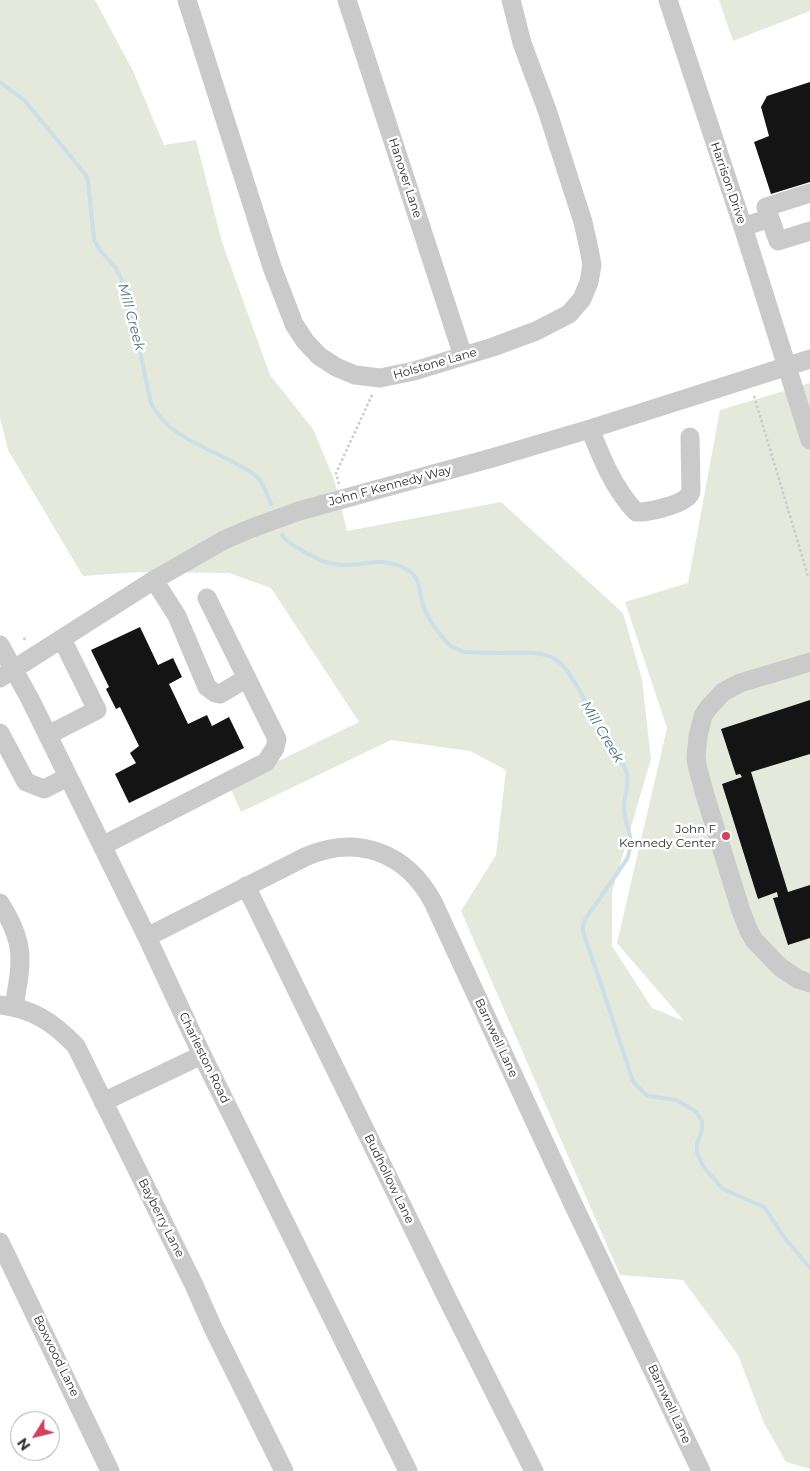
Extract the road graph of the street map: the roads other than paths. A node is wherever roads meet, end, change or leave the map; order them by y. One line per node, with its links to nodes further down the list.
1 (186, 0): 9 (street, Holstone Lane)
2 (347, 0): 9 (street, Hanover Lane)
3 (511, 0): 9 (street, Holstone Lane)
4 (668, 0): 7 (street, Harrison Drive)
5 (810, 193): 6 (street)
6 (770, 218): 7 (street); 8 (street)
7 (743, 227): 11 (street, Harrison Drive)
8 (810, 231)
9 (462, 356)
10 (810, 359): 11 (street, John F Kennedy Way)
11 (788, 366): 12 (street, John F Kennedy Way); 14 (street, Harrison Drive)
12 (590, 429): 13 (street); 15 (street, John F Kennedy Way)
13 (690, 437)
14 (810, 440)
15 (154, 580): 17 (street, John F Kennedy Way); 21 (street)
16 (207, 598): 21 (street)
17 (62, 639): 20 (street, John F Kennedy Way); 23 (street)
18 (0, 645): 20 (street, Charleston Road)
19 (810, 662): 29 (street)
20 (7, 674): 23 (street, Charleston Road)
21 (247, 678): 25 (street)
22 (0, 733): 24 (street)
23 (48, 735): 24 (street, Charleston Road)
24 (68, 777): 25 (street, Charleston Road)
25 (102, 846): 28 (street, Charleston Road)
26 (246, 886): 28 (street, Barnwell Lane); 37 (street, Budhollow Lane); 38 (street, Barnwell Lane)
27 (0, 903): 30 (street)
28 (147, 937): 31 (street, Charleston Road)
29 (810, 984)
30 (7, 1006): 32 (street, Bayberry Lane)
31 (202, 1055): 32 (street); 36 (street, Charleston Road)
32 (103, 1102): 35 (street, Bayberry Lane)
33 (0, 1242): 34 (street, Boxwood Lane)
34 (110, 1471)
35 (284, 1471)
36 (408, 1471)
37 (534, 1471)
38 (701, 1471)

